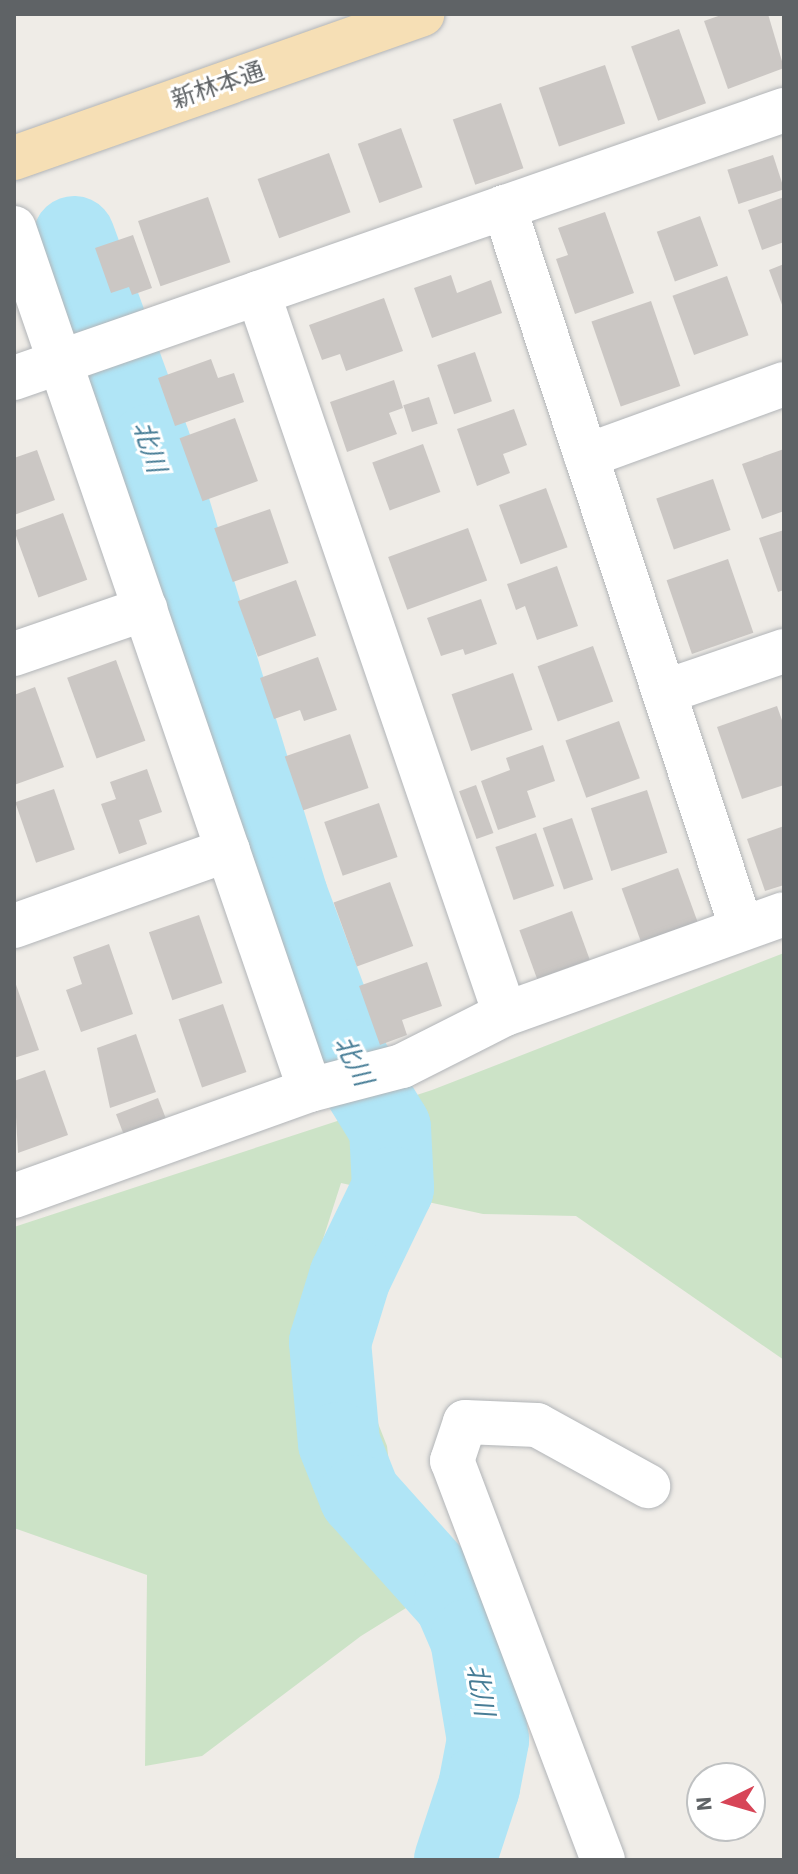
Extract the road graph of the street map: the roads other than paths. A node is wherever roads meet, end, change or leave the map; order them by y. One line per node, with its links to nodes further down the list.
1 (422, 14): 3 (main road, 新林本通)
2 (784, 110): 4 (street)
3 (14, 158)
4 (504, 207): 6 (street); 10 (street)
5 (14, 228): 7 (street)
6 (258, 293): 7 (street); 19 (street)
7 (60, 362): 8 (street); 11 (street)
8 (14, 378)
9 (784, 384): 10 (street)
10 (586, 456): 14 (street)
11 (145, 609): 13 (street); 15 (street)
12 (784, 651): 14 (street)
13 (14, 654)
14 (664, 692): 18 (street)
15 (228, 850): 17 (street); 20 (street)
16 (784, 914): 18 (street)
17 (14, 926)
18 (742, 929): 19 (street)
19 (505, 1014): 20 (street)
20 (310, 1090): 21 (street)
21 (14, 1196)
22 (648, 1486): 23 (street)
23 (603, 1860)

